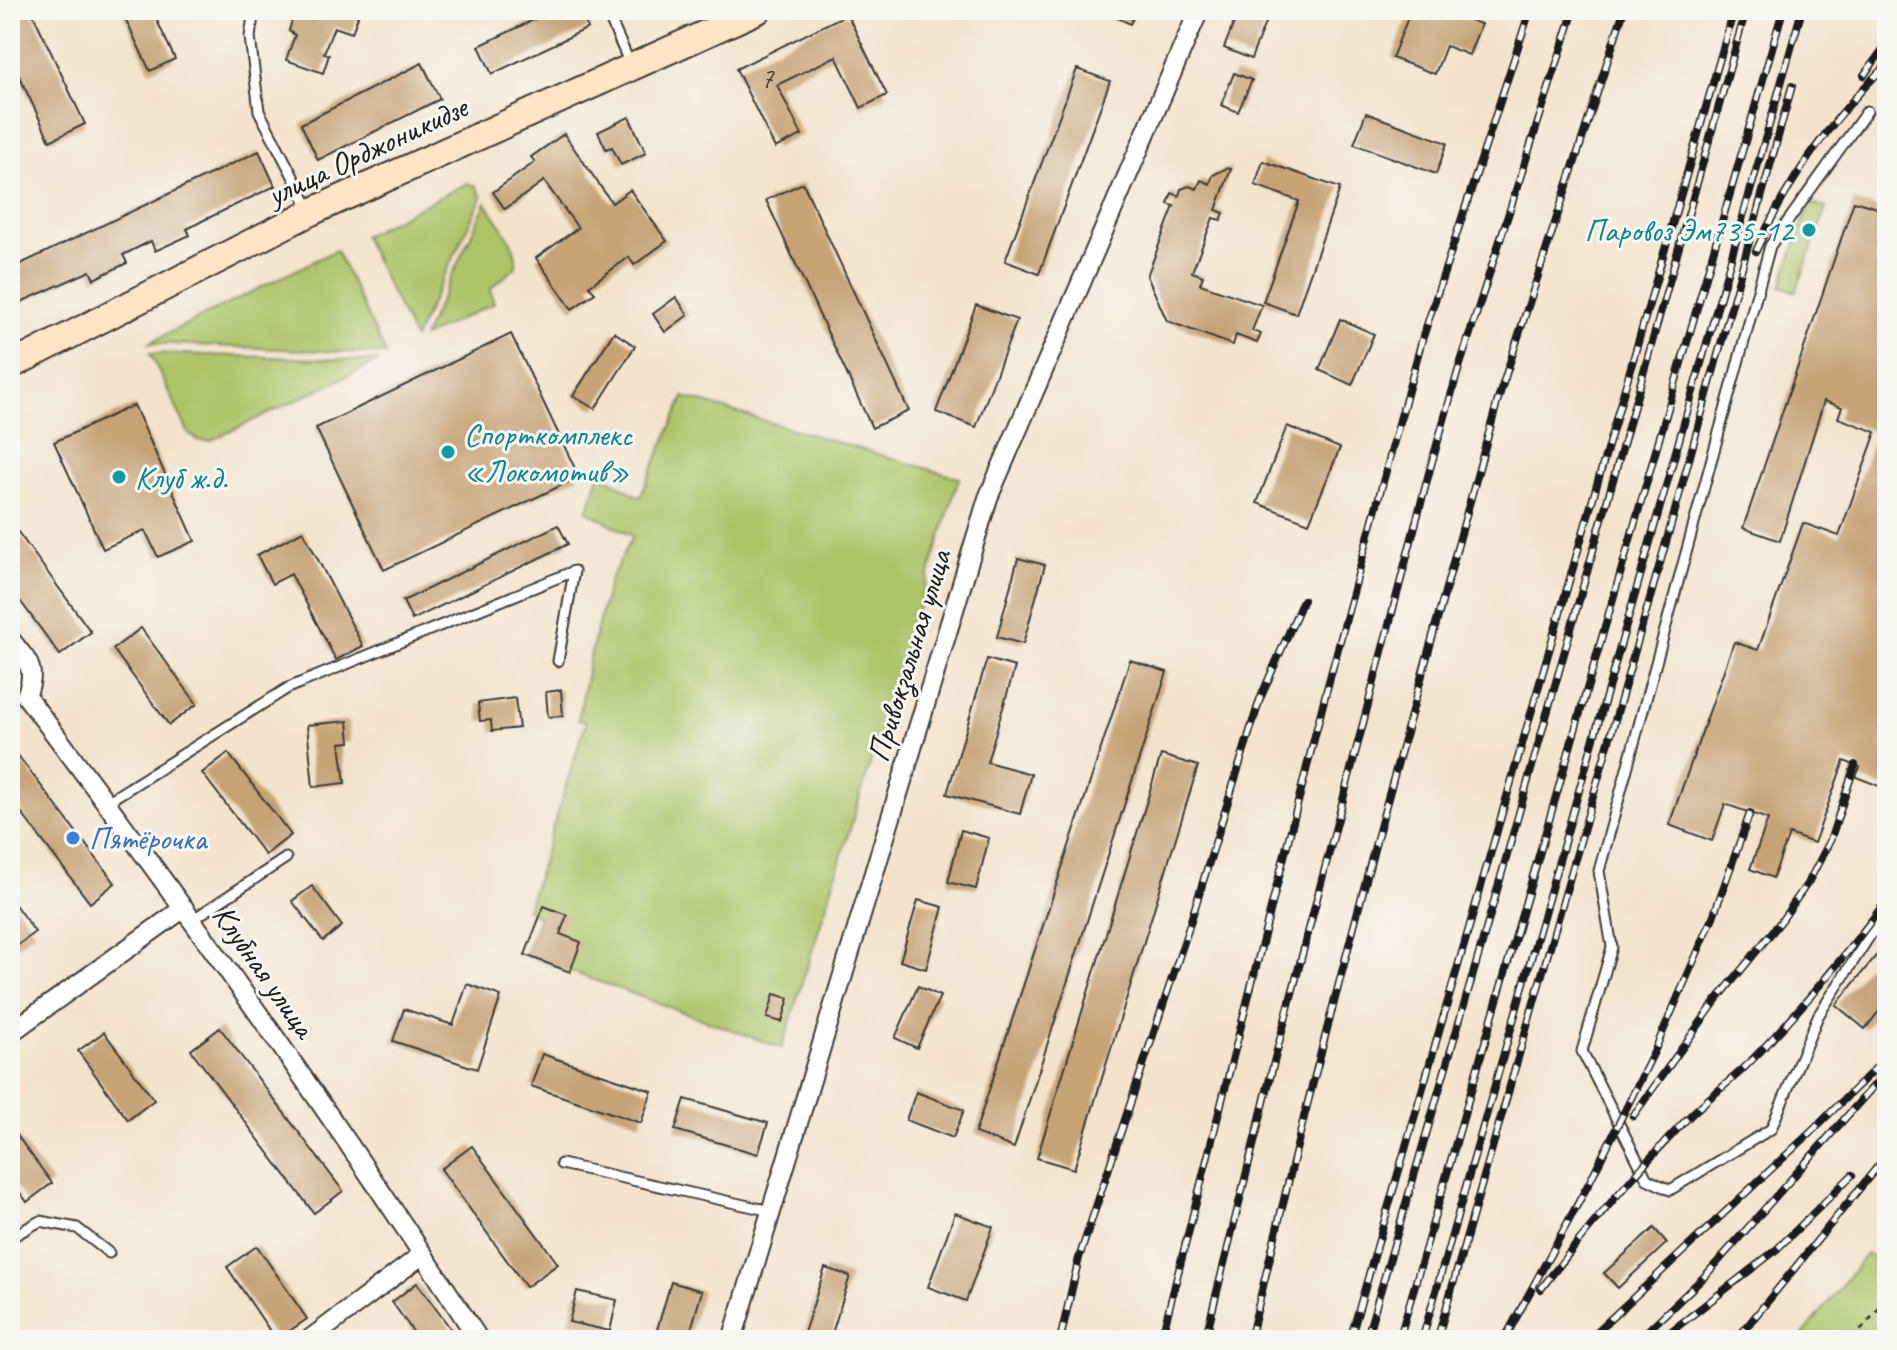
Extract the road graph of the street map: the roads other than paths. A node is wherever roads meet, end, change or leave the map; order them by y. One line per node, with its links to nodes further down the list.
1 (254, 10): 7 (lane)
2 (606, 10): 5 (lane)
3 (758, 10): 5 (street, улица Орджоникидзе)
4 (1199, 10): 17 (street, Привокзальная улица)
5 (632, 67): 7 (street, улица Орджоникидзе)
6 (1867, 111): 13 (lane)
7 (311, 212): 8 (street, улица Орджоникидзе)
8 (10, 366)
9 (10, 639): 11 (street, Клубная улица)
10 (558, 661): 11 (lane)
11 (107, 802): 14 (street, Клубная улица)
12 (286, 858): 14 (lane)
13 (1887, 909)
14 (188, 914): 15 (street); 20 (street, Клубная улица)
15 (10, 1033)
16 (561, 1164): 17 (lane)
17 (771, 1211): 23 (street, Привокзальная улица)
18 (10, 1238): 19 (lane)
19 (109, 1253)
20 (423, 1254): 21 (street); 22 (street, Клубная улица)
21 (309, 1340)
22 (479, 1340)
23 (732, 1340)

